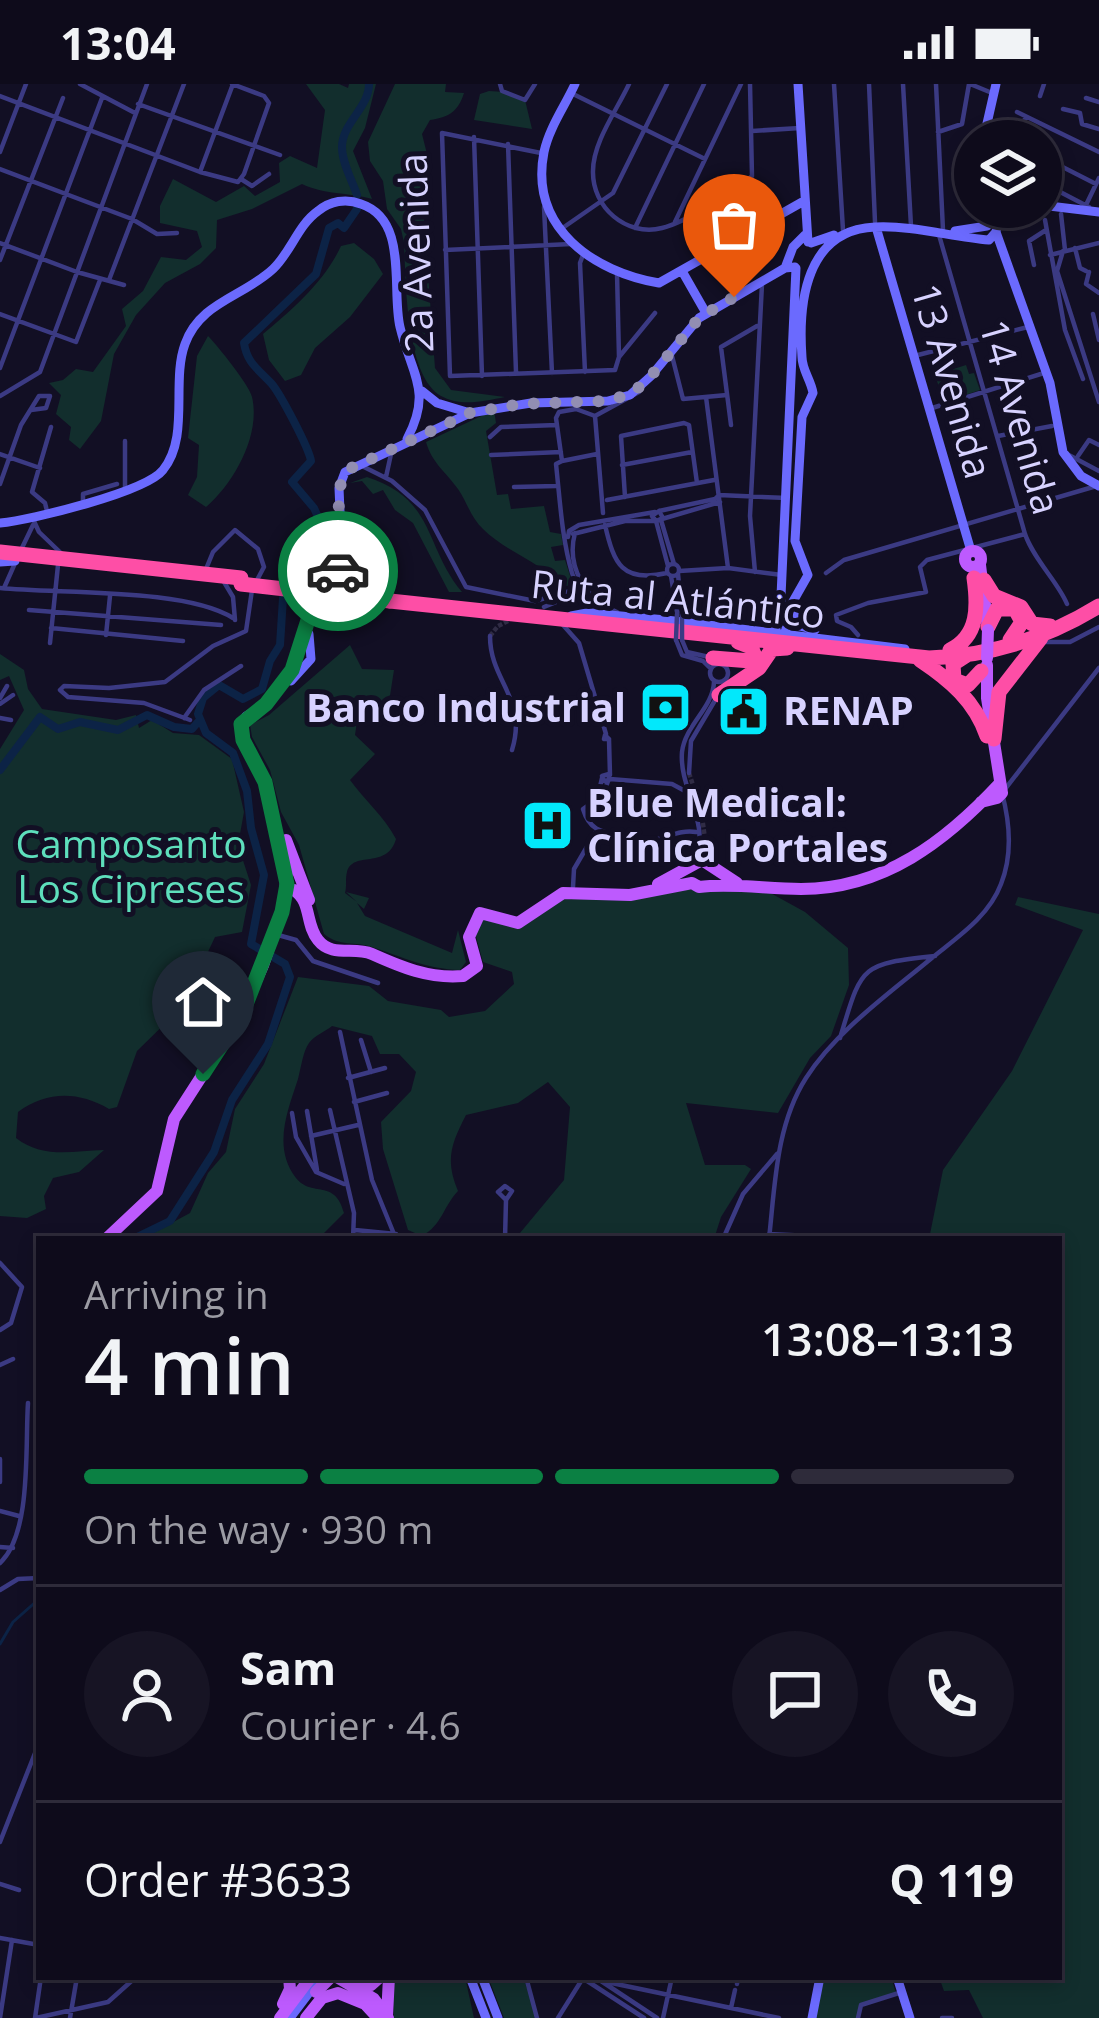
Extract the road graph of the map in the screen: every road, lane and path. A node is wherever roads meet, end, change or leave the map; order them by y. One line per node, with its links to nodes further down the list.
1 (26, 84): 30 (street)
2 (80, 84): 25 (street)
3 (147, 84): 31 (street)
4 (184, 84): 37 (street)
5 (232, 84): 45 (street); 51 (street)
6 (535, 84): 19 (street)
7 (629, 84): 35 (street)
8 (667, 84): 44 (street)
9 (704, 84): 52 (street)
10 (741, 84): 26 (street)
11 (750, 84): 28 (street)
12 (798, 84): 41 (main road)
13 (834, 84): 86 (street)
14 (869, 84): 78 (street, 13 Avenida)
15 (903, 84): 79 (street)
16 (936, 84): 47 (street, 14 Avenida)
17 (969, 84): 21 (street); 47 (street)
18 (1043, 84): 23 (street)
19 (501, 87)
20 (573, 88): 35 (street); 55 (main road)
21 (994, 89): 39 (main road)
22 (0, 96): 30 (street)
23 (1040, 96)
24 (63, 98): 36 (street)
25 (102, 98): 34 (street); 43 (street)
26 (734, 98): 28 (street); 58 (street)
27 (1086, 98): 29 (street)
28 (751, 101): 46 (street)
29 (1099, 102)
30 (19, 103): 36 (street); 53 (street)
31 (138, 104): 34 (street); 37 (street)
32 (1064, 109): 42 (street)
33 (1017, 112): 38 (street)
34 (135, 113): 49 (street)
35 (614, 115): 44 (street); 71 (street)
36 (55, 117): 43 (street); 63 (street)
37 (172, 117): 45 (street); 56 (street)
38 (1026, 117): 40 (street); 54 (street)
39 (987, 120)
40 (1024, 120)
41 (800, 128): 46 (street); 70 (main road)
42 (1099, 129)
43 (90, 130): 49 (street); 67 (street)
44 (645, 130): 52 (street); 71 (street)
45 (214, 131): 51 (street); 61 (street)
46 (752, 131): 74 (street)
47 (938, 132): 88 (street, 14 Avenida)
48 (474, 137): 50 (street); 98 (street); 100 (street, 2a Avenida)
49 (125, 143): 56 (street); 73 (street)
50 (508, 144): 55 (street); 96 (street)
51 (254, 146): 57 (street); 64 (street)
52 (675, 146): 58 (street); 80 (street)
53 (0, 152)
54 (1099, 152)
55 (544, 153): 69 (main road)
56 (157, 155): 61 (street); 76 (street)
57 (280, 155)
58 (705, 160): 68 (street)
59 (1062, 167): 65 (street)
60 (0, 170): 63 (street)
61 (200, 172): 64 (street)
62 (269, 174): 64 (street)
63 (31, 181): 67 (street); 92 (street)
64 (239, 181)
65 (1097, 181): 75 (street)
66 (1062, 193): 75 (street)
67 (66, 195): 73 (street); 104 (street)
68 (686, 200): 74 (street); 77 (street)
69 (546, 201): 85 (main road); 95 (street)
70 (804, 201): 91 (main road); 97 (main road)
71 (600, 203): 80 (street); 85 (street)
72 (1062, 207): 75 (main road)
73 (100, 208): 76 (street); 110 (street)
74 (700, 208): 77 (street); 97 (street)
75 (1094, 209)
76 (132, 219): 89 (street); 116 (street)
77 (675, 222): 80 (street)
78 (875, 224): 79 (main road); 86 (main road); 88 (main road); 103 (main road); 131 (main road, 13 Avenida)
79 (911, 226): 88 (main road)
80 (635, 228)
81 (980, 228): 88 (main road)
82 (986, 228): 90 (main road)
83 (996, 228): 90 (main road)
84 (1062, 228): 101 (street)
85 (559, 230): 93 (main road)
86 (843, 230): 91 (main road)
87 (1046, 230): 102 (street); 107 (street)
88 (941, 232): 90 (main road); 129 (street, 14 Avenida)
89 (177, 233)
90 (993, 236): 126 (main road)
91 (807, 240): 103 (main road); 108 (main road)
92 (3, 244): 104 (street); 105 (street)
93 (571, 244): 95 (street); 106 (main road)
94 (1099, 244): 99 (street)
95 (546, 245): 96 (street); 135 (street)
96 (511, 246): 98 (street); 137 (street)
97 (725, 247): 111 (main road)
98 (478, 248): 100 (street); 138 (street)
99 (1075, 248): 101 (street); 112 (street)
100 (445, 250): 138 (street, 2a Avenida)
101 (1064, 250): 102 (street); 146 (street)
102 (1050, 255): 139 (street)
103 (819, 256): 109 (main road)
104 (41, 259): 110 (street); 124 (street)
105 (0, 260)
106 (582, 260): 113 (main road); 134 (street)
107 (1034, 265)
108 (792, 266): 109 (main road); 117 (main road); 185 (main road)
109 (811, 269): 202 (main road)
110 (77, 272): 115 (street); 127 (street)
111 (682, 272): 113 (main road); 121 (main road)
112 (1087, 272): 114 (street); 119 (street)
113 (617, 273): 132 (street)
114 (1099, 274)
115 (100, 280): 116 (street); 127 (street)
116 (109, 280): 118 (street)
117 (762, 281): 121 (main road); 125 (street)
118 (124, 285)
119 (1099, 293)
120 (656, 313): 132 (street)
121 (706, 313): 130 (main road)
122 (0, 314): 124 (street)
123 (1097, 314): 128 (street)
124 (17, 321): 127 (street); 133 (street)
125 (760, 325): 143 (street); 183 (street)
126 (1028, 327): 129 (street); 136 (main road)
127 (53, 335): 144 (street)
128 (1099, 340)
129 (970, 341): 131 (street); 142 (street, 14 Avenida)
130 (671, 352): 140 (main road); 145 (street)
131 (914, 356): 148 (main road, 13 Avenida)
132 (619, 357): 134 (street)
133 (0, 368)
134 (585, 372): 135 (street)
135 (551, 373): 137 (street)
136 (1046, 373): 142 (street); 162 (main road)
137 (516, 374): 138 (street)
138 (482, 376)
139 (1083, 379)
140 (638, 389): 149 (main road); 150 (street)
141 (422, 391): 149 (main road); 158 (main road); 181 (main road)
142 (985, 391): 148 (street); 155 (street, 14 Avenida)
143 (727, 395): 145 (street); 152 (street)
144 (0, 396)
145 (706, 398): 176 (street)
146 (1099, 402)
147 (31, 410): 167 (street)
148 (929, 410): 197 (main road, 13 Avenida)
149 (472, 412): 158 (main road)
150 (595, 416): 151 (street); 163 (street)
151 (557, 425): 156 (street); 160 (street)
152 (731, 425)
153 (51, 427): 172 (street)
154 (1052, 427): 155 (street)
155 (998, 436): 188 (street, 14 Avenida)
156 (490, 437)
157 (125, 441): 181 (street)
158 (405, 445): 165 (main road); 170 (main road)
159 (1099, 445): 168 (street)
160 (561, 452): 166 (street); 169 (street)
161 (692, 452): 171 (street); 171 (street); 177 (street)
162 (1063, 452): 168 (street); 180 (main road)
163 (598, 453): 169 (street); 190 (street)
164 (0, 454): 167 (street)
165 (391, 454): 170 (main road); 174 (street)
166 (491, 454)
167 (10, 458): 172 (street); 178 (street)
168 (1077, 458): 173 (street)
169 (562, 461): 179 (street)
170 (360, 465): 174 (street); 175 (main road)
171 (622, 465): 184 (street)
172 (40, 468): 191 (street)
173 (1098, 468)
174 (386, 478): 220 (street)
175 (344, 479): 245 (main road); 246 (main road)
176 (716, 480): 177 (street); 186 (street)
177 (697, 483): 184 (street)
178 (0, 484)
179 (559, 486): 182 (street); 200 (street)
180 (1097, 486): 188 (street)
181 (121, 487): 191 (main road)
182 (514, 487)
183 (751, 496): 185 (street); 186 (street); 207 (street)
184 (625, 497): 187 (street)
185 (787, 498): 211 (main road)
186 (719, 499): 189 (street); 193 (street); 205 (street)
187 (607, 500)
188 (1018, 507): 197 (street); 199 (street, 14 Avenida)
189 (657, 512): 192 (street); 193 (street)
190 (603, 514)
191 (48, 515): 194 (main road)
192 (624, 519): 193 (street); 196 (street); 200 (street)
193 (659, 520): 206 (street)
194 (33, 522): 195 (main road); 203 (street); 204 (street)
195 (0, 524)
196 (605, 525): 198 (street); 206 (street)
197 (963, 525): 201 (main road, 13 Avenida); 209 (street)
198 (575, 532): 200 (street); 226 (street)
199 (1025, 534): 201 (street); 219 (street, 14 Avenida)
200 (568, 537): 224 (street)
201 (970, 550): 208 (main road); 233 (street)
202 (799, 555): 211 (main road); 215 (main road)
203 (10, 558): 204 (highway); 213 (street)
204 (61, 561): 210 (highway); 212 (highway); 214 (street)
205 (728, 568): 206 (street); 207 (street)
206 (673, 571): 235 (street, bridge)
207 (755, 572): 211 (street)
208 (977, 572): 230 (main road); 231 (highway); 243 (highway)
209 (826, 573)
210 (204, 574): 212 (highway); 248 (street)
211 (782, 577): 237 (main road)
212 (235, 581): 216 (street); 217 (highway, Ruta al Atlántico, bridge)
213 (2, 588): 214 (street)
214 (55, 594): 216 (street); 222 (street)
215 (797, 594): 233 (main road); 237 (main road)
216 (110, 596): 225 (street)
217 (390, 598): 220 (highway, Ruta al Atlántico); 223 (highway, Ruta al Atlántico)
218 (1099, 603): 231 (highway, Ruta al Atlántico)
219 (1067, 604)
220 (575, 608): 223 (street); 224 (main road, Ruta al Atlántico); 224 (street); 235 (highway, Ruta al Atlántico)
221 (29, 610): 222 (street)
222 (53, 612): 225 (street); 229 (street)
223 (547, 613): 236 (highway, Ruta al Atlántico); 259 (street)
224 (596, 614): 226 (main road, Ruta al Atlántico)
225 (108, 617): 227 (street); 232 (street)
226 (634, 617): 237 (main road, Ruta al Atlántico)
227 (220, 625)
228 (1099, 627): 231 (street)
229 (51, 628): 232 (street); 240 (street)
230 (986, 629): 238 (highway); 247 (main road, bridge)
231 (1053, 629): 238 (highway, Ruta al Atlántico); 247 (highway, Ruta al Atlántico); 256 (highway)
232 (106, 635): 239 (street)
233 (858, 635): 242 (main road)
234 (490, 636): 257 (street)
235 (685, 636): 250 (street); 250 (street)
236 (724, 638): 237 (highway, Ruta al Atlántico); 250 (highway)
237 (785, 638): 242 (main road, Ruta al Atlántico); 244 (highway, Ruta al Atlántico); 250 (highway)
238 (1010, 640): 243 (highway, Ruta al Atlántico)
239 (182, 641)
240 (50, 643)
241 (842, 645): 244 (highway, Ruta al Atlántico)
242 (890, 645): 244 (main road, Ruta al Atlántico)
243 (950, 650): 244 (highway, Ruta al Atlántico)
244 (915, 654): 247 (highway, Ruta al Atlántico); 256 (highway)
245 (298, 656): 246 (main road); 273 (main road)
246 (311, 659): 268 (main road)
247 (983, 660): 256 (main road)
248 (241, 666)
249 (1099, 668): 260 (street)
250 (720, 673): 258 (street); 261 (street)
251 (7, 686): 253 (street)
252 (13, 695): 253 (street)
253 (0, 701)
254 (0, 718): 255 (street)
255 (11, 719)
256 (990, 738): 260 (main road)
257 (512, 750)
258 (689, 773)
259 (606, 778): 261 (street); 262 (street); 263 (street)
260 (1000, 783): 277 (main road); 280 (street)
261 (689, 795): 266 (street)
262 (590, 804): 263 (street); 264 (street)
263 (597, 813): 264 (street); 265 (street)
264 (588, 820): 265 (street)
265 (596, 830): 267 (street); 269 (street)
266 (699, 834): 267 (street); 271 (street)
267 (607, 835): 269 (street)
268 (286, 840): 278 (main road)
269 (592, 841): 275 (street)
270 (706, 847): 272 (street)
271 (694, 861): 272 (main road); 274 (main road); 275 (main road)
272 (710, 862): 276 (main road); 277 (main road)
273 (286, 866): 278 (main road); 279 (main road)
274 (692, 883): 276 (main road); 278 (main road)
275 (572, 886): 278 (main road)
276 (707, 886): 277 (main road)
277 (750, 887)
278 (298, 888): 279 (main road)
279 (274, 943): 281 (street); 301 (main road)
280 (935, 956): 284 (street); 284 (street)
281 (378, 983)
282 (340, 1032): 287 (street)
283 (361, 1040): 286 (street)
284 (839, 1040): 296 (street)
285 (385, 1068): 286 (street)
286 (371, 1072): 287 (street)
287 (348, 1078): 289 (street)
288 (387, 1093): 289 (street)
289 (353, 1102): 293 (street)
290 (330, 1110): 294 (street)
291 (307, 1111): 295 (street)
292 (292, 1113): 297 (street)
293 (358, 1124): 294 (street); 304 (street)
294 (335, 1130): 295 (street); 298 (street)
295 (311, 1136): 297 (street)
296 (779, 1151): 306 (street); 307 (street)
297 (316, 1172): 298 (street)
298 (347, 1186): 300 (street)
299 (506, 1199): 305 (street)
300 (355, 1230): 302 (street); 303 (street)
301 (113, 1236)
302 (354, 1236)
303 (390, 1236)
304 (396, 1236)
305 (505, 1236)
306 (725, 1236)
307 (769, 1236)
308 (0, 1263): 309 (street)
309 (0, 1330)
310 (13, 1359): 311 (street)
311 (0, 1365)
312 (28, 1403): 316 (street)
313 (0, 1459): 314 (street)
314 (0, 1482)
315 (0, 1511): 316 (street)
316 (20, 1516): 318 (street)
317 (0, 1547): 318 (street)
318 (13, 1548): 319 (street)
319 (0, 1563)
320 (36, 1578): 321 (street)
321 (0, 1590)
322 (36, 1751): 323 (street)
323 (0, 1842)
324 (0, 1884): 325 (street)
325 (19, 1890)
326 (0, 1938): 327 (street)
327 (11, 1940): 328 (street); 353 (street)
328 (36, 1944)
329 (41, 1980): 354 (street)
330 (77, 1980): 352 (street)
331 (133, 1980): 352 (street)
332 (289, 1980): 355 (main road)
333 (338, 1980): 358 (main road)
334 (346, 1980): 335 (main road)
335 (378, 1980)
336 (384, 1980): 358 (main road)
337 (471, 1980): 359 (main road)
338 (483, 1980): 360 (main road)
339 (527, 1980): 361 (street)
340 (581, 1980): 362 (street)
341 (585, 1980): 363 (street)
342 (600, 1980): 364 (street)
343 (602, 1980): 350 (street)
344 (671, 1980): 350 (street)
345 (816, 1980): 366 (main road)
346 (895, 1980): 349 (main road)
347 (737, 1984): 351 (street)
348 (313, 1986): 355 (main road); 356 (main road)
349 (899, 1993): 367 (street); 368 (main road)
350 (668, 1995): 351 (street); 364 (street)
351 (731, 2008): 365 (street)
352 (71, 2014): 354 (street)
353 (0, 2018)
354 (36, 2018)
355 (277, 2018)
356 (298, 2018): 357 (main road)
357 (378, 2018)
358 (387, 2018)
359 (486, 2018)
360 (498, 2018)
361 (537, 2018)
362 (558, 2018)
363 (644, 2018)
364 (660, 2018)
365 (779, 2018)
366 (809, 2018)
367 (858, 2018)
368 (907, 2018)
369 (942, 2018): 370 (street)
370 (951, 2018)

